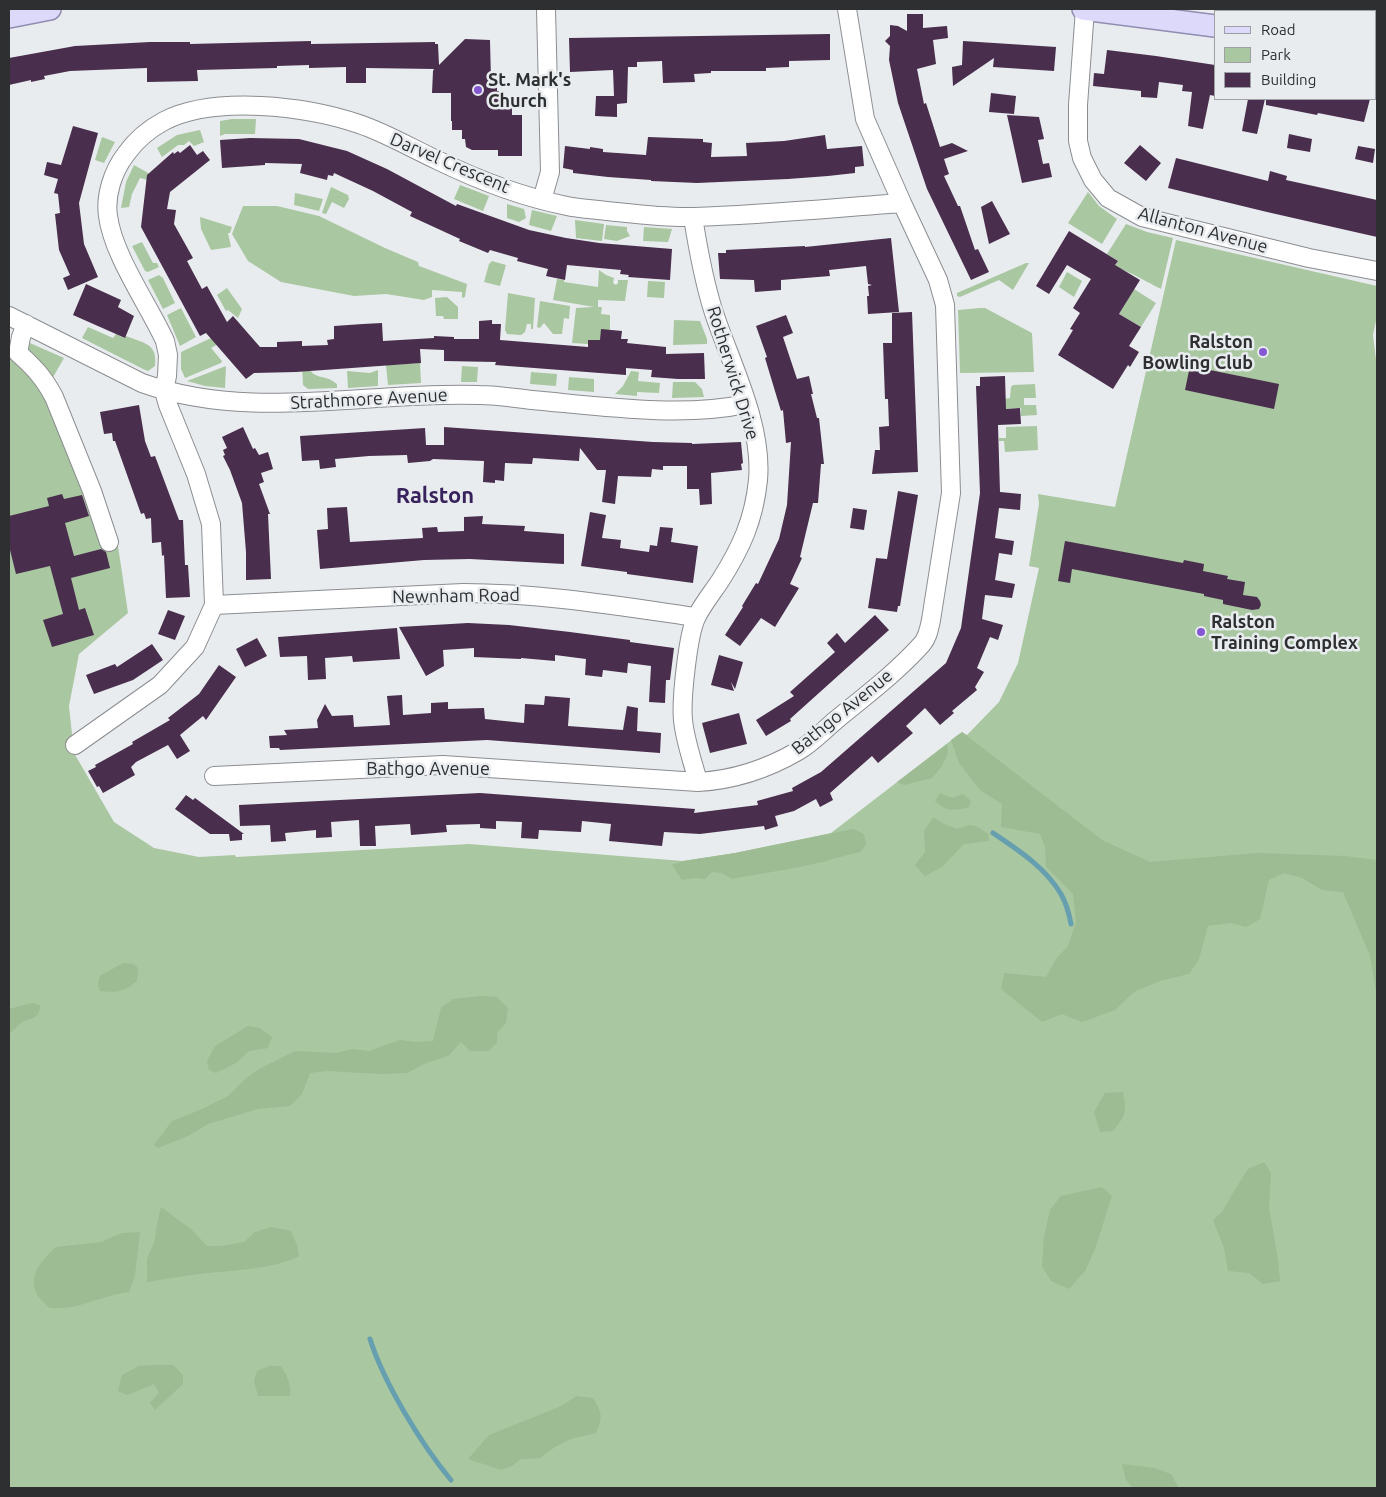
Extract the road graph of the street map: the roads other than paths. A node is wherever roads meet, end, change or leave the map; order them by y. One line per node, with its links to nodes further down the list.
1 (50, 9): 5 (main road)
2 (546, 9): 7 (street)
3 (847, 9): 8 (street)
4 (1084, 9): 6 (main road); 10 (street, Allanton Avenue)
5 (9, 17)
6 (1214, 26)
7 (542, 200): 9 (street, Darvel Crescent); 13 (street, Darvel Crescent)
8 (902, 203): 9 (street, Darvel Crescent); 20 (street, Bathgo Avenue)
9 (693, 217): 14 (street, Rotherwick Drive)
10 (1377, 271)
11 (9, 316): 12 (street, Strathmore Avenue)
12 (26, 324): 13 (street, Strathmore Avenue); 15 (street)
13 (164, 391): 14 (street, Strathmore Avenue); 16 (street)
14 (746, 404): 17 (street, Rotherwick Drive)
15 (109, 542)
16 (214, 605): 17 (street, Newnham Road); 18 (street)
17 (696, 617): 20 (street, Rotherwick Drive)
18 (75, 745)
19 (214, 776): 20 (street, Bathgo Avenue)
20 (698, 782)

